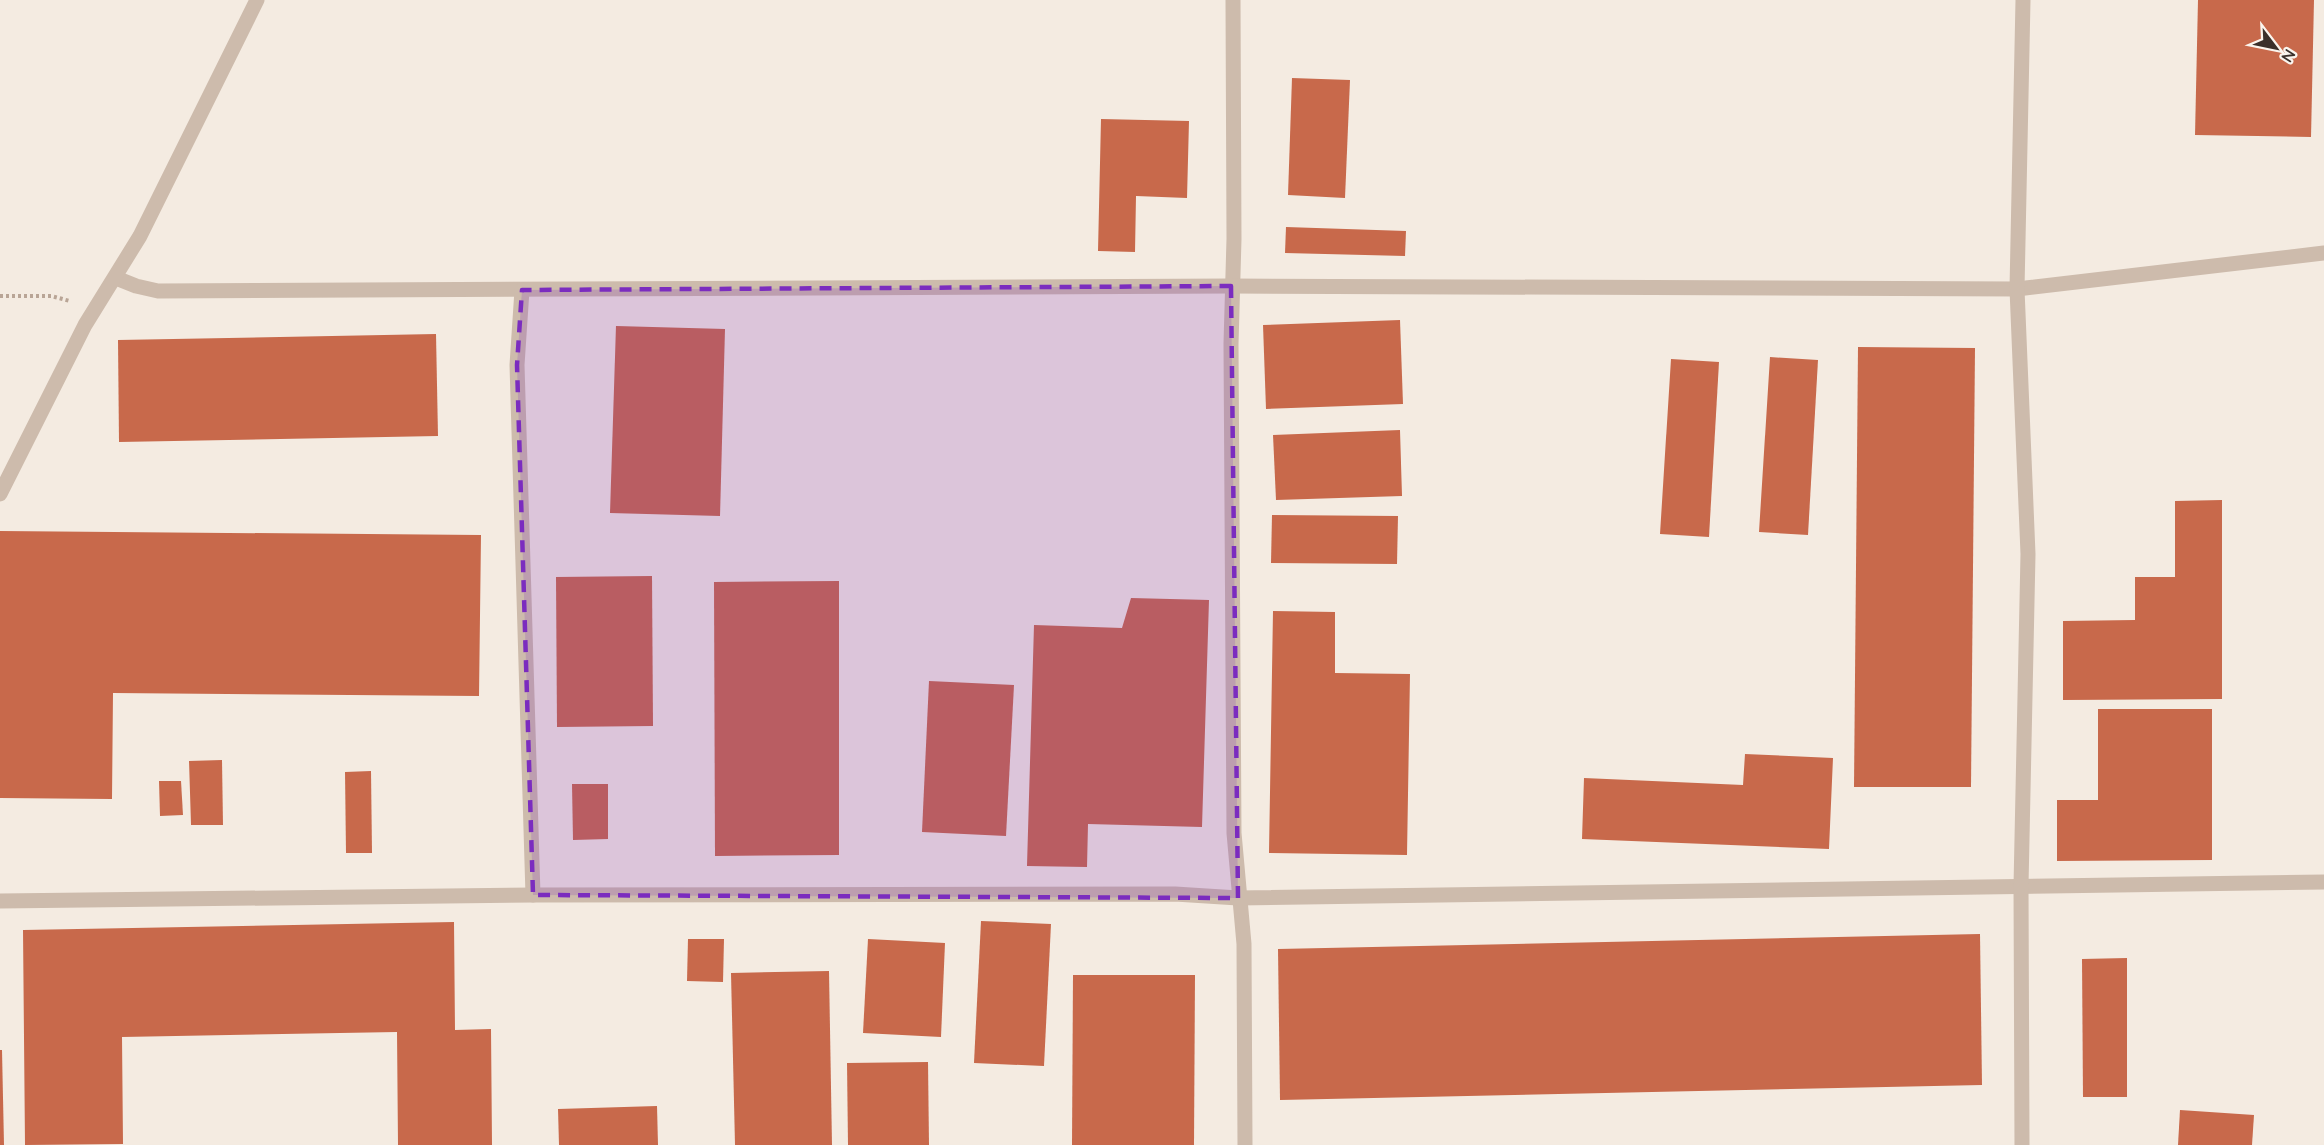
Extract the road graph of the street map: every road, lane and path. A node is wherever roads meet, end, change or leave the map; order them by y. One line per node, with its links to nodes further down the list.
1 (257, 0): 5 (street)
2 (1233, 0): 6 (street)
3 (2023, 0): 7 (street)
4 (2324, 253): 7 (street)
5 (116, 278): 8 (street); 11 (street)
6 (1232, 286): 7 (street); 8 (street); 15 (street)
7 (2017, 289): 13 (street)
8 (522, 290): 14 (street)
9 (0, 296): 10 (path)
10 (75, 303)
11 (0, 494)
12 (2324, 882): 13 (street)
13 (2021, 886): 15 (street); 18 (street)
14 (532, 895): 15 (street); 16 (street)
15 (1238, 898): 17 (street)
16 (0, 901)
17 (1245, 1145)
18 (2022, 1145)

